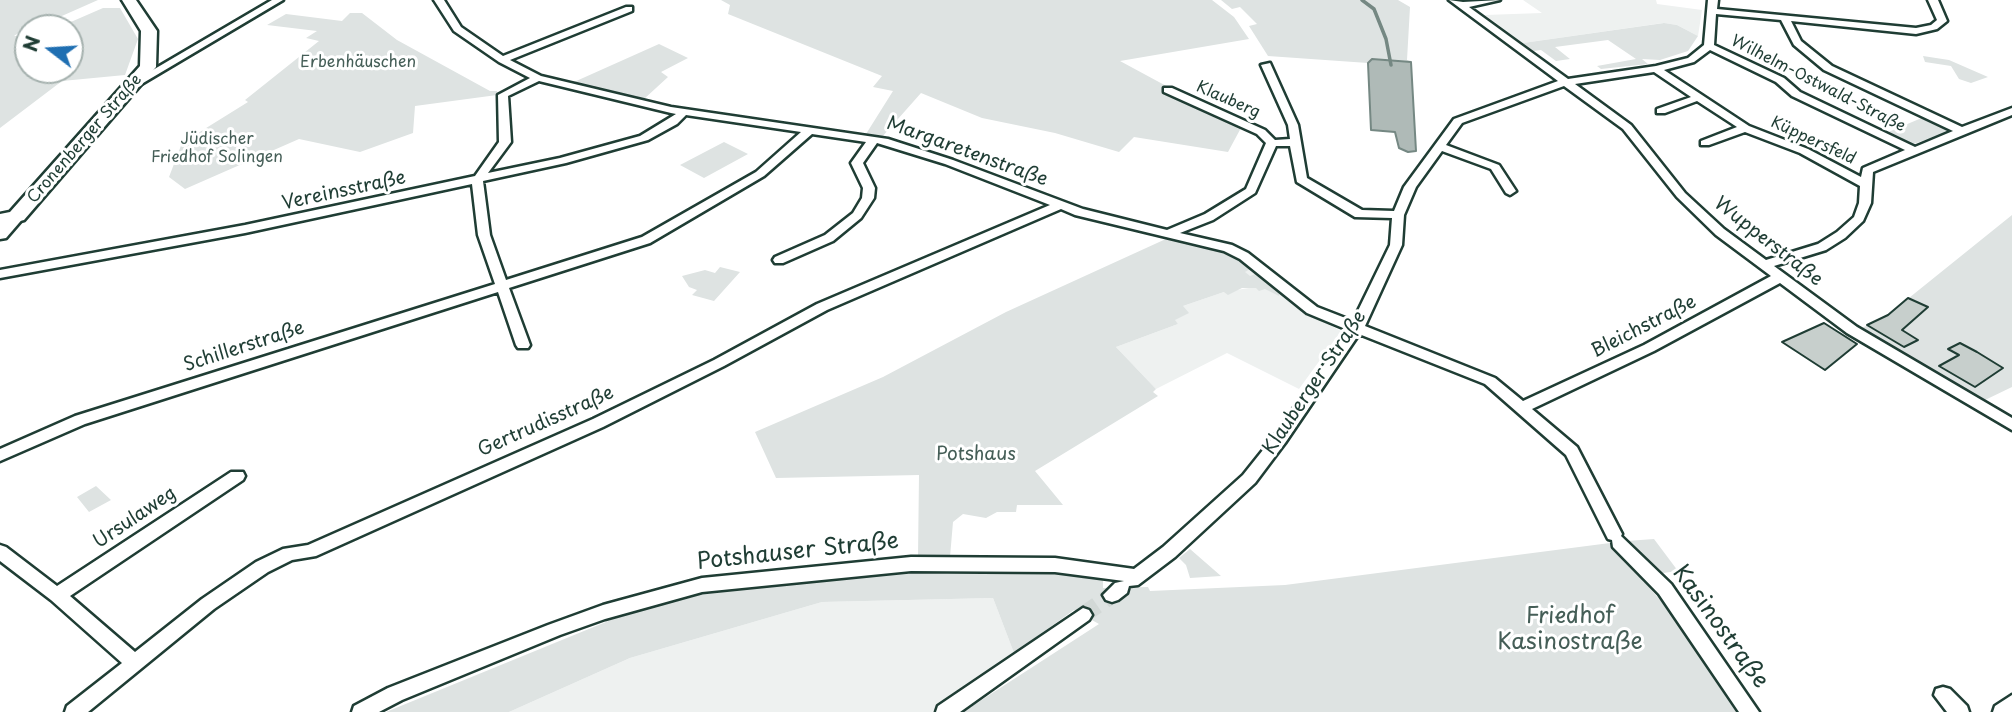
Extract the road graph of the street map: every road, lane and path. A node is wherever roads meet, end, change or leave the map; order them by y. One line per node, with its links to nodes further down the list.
1 (129, 0): 14 (main road, Cronenberger Straße)
2 (278, 0): 11 (street)
3 (439, 0): 12 (street, Margaretenstraße)
4 (1494, 0): 6 (street, Wupperstraße)
5 (1933, 0): 9 (street)
6 (1457, 2): 18 (street, Wupperstraße)
7 (1714, 6): 9 (street); 10 (street)
8 (629, 9): 12 (street)
9 (1785, 19): 27 (street)
10 (1709, 46): 16 (street, Klauberger Straße); 33 (street, Wilhelm-Ostwald-Straße)
11 (198, 47): 13 (street); 14 (street)
12 (502, 60): 17 (street, Margaretenstraße)
13 (176, 62): 14 (street); 19 (street)
14 (149, 63): 19 (main road, Cronenberger Straße)
15 (1266, 65): 29 (street)
16 (1656, 69): 18 (street, Klauberger Straße); 21 (street, Küppersfeld)
17 (538, 78): 24 (street, Margaretenstraße); 34 (street)
18 (1565, 82): 32 (street, Klauberger Straße); 43 (street, Wupperstraße)
19 (134, 85): 39 (main road, Cronenberger Straße)
20 (1168, 90): 30 (street, Klauberg)
21 (1699, 97): 22 (street); 25 (street, Küppersfeld)
22 (1661, 111)
23 (2012, 111): 27 (street)
24 (684, 112): 26 (street, Margaretenstraße); 34 (street, Vereinsstraße)
25 (1745, 128): 31 (street, Küppersfeld); 35 (street, Küppersfeld)
26 (810, 130): 28 (street, Margaretenstraße); 46 (street, Schillerstraße)
27 (1963, 132): 33 (street)
28 (879, 140): 37 (street, Margaretenstraße); 42 (street)
29 (1296, 142): 30 (street, Klauberg); 38 (street)
30 (1272, 143): 40 (street, Klauberg)
31 (1705, 143)
32 (1439, 146): 36 (street); 38 (street, Klauberger Straße)
33 (1913, 150): 35 (street)
34 (477, 181): 44 (street, Vereinsstraße); 46 (street)
35 (1867, 185): 43 (street)
36 (1510, 191)
37 (1058, 206): 40 (street, Margaretenstraße); 57 (street, Gertrudisstraße)
38 (1398, 215): 47 (street, Klauberger Straße)
39 (9, 218): 41 (main road, Cronenberger Straße)
40 (1167, 233): 47 (street, Margaretenstraße)
41 (0, 234)
42 (779, 260)
43 (1763, 265): 45 (street, Wupperstraße)
44 (0, 274)
45 (1780, 277): 49 (street, Bleichstraße); 50 (street, Wupperstraße)
46 (503, 285): 48 (street); 51 (street, Schillerstraße)
47 (1356, 330): 49 (street, Kasinostraße); 54 (street, Klauberger Straße)
48 (523, 345)
49 (1524, 407): 63 (street, Kasinostraße)
50 (2012, 425)
51 (0, 455)
52 (237, 476): 55 (street, Ursulaweg)
53 (0, 552): 55 (street)
54 (1125, 585): 61 (street, Potshauser Straße)
55 (57, 595): 57 (street)
56 (1083, 615): 62 (street)
57 (134, 662): 60 (street, Gertrudisstraße)
58 (1943, 695): 64 (street)
59 (2012, 702): 65 (street)
60 (74, 712)
61 (361, 712)
62 (944, 712)
63 (1750, 712)
64 (1960, 712)
65 (2002, 712)

